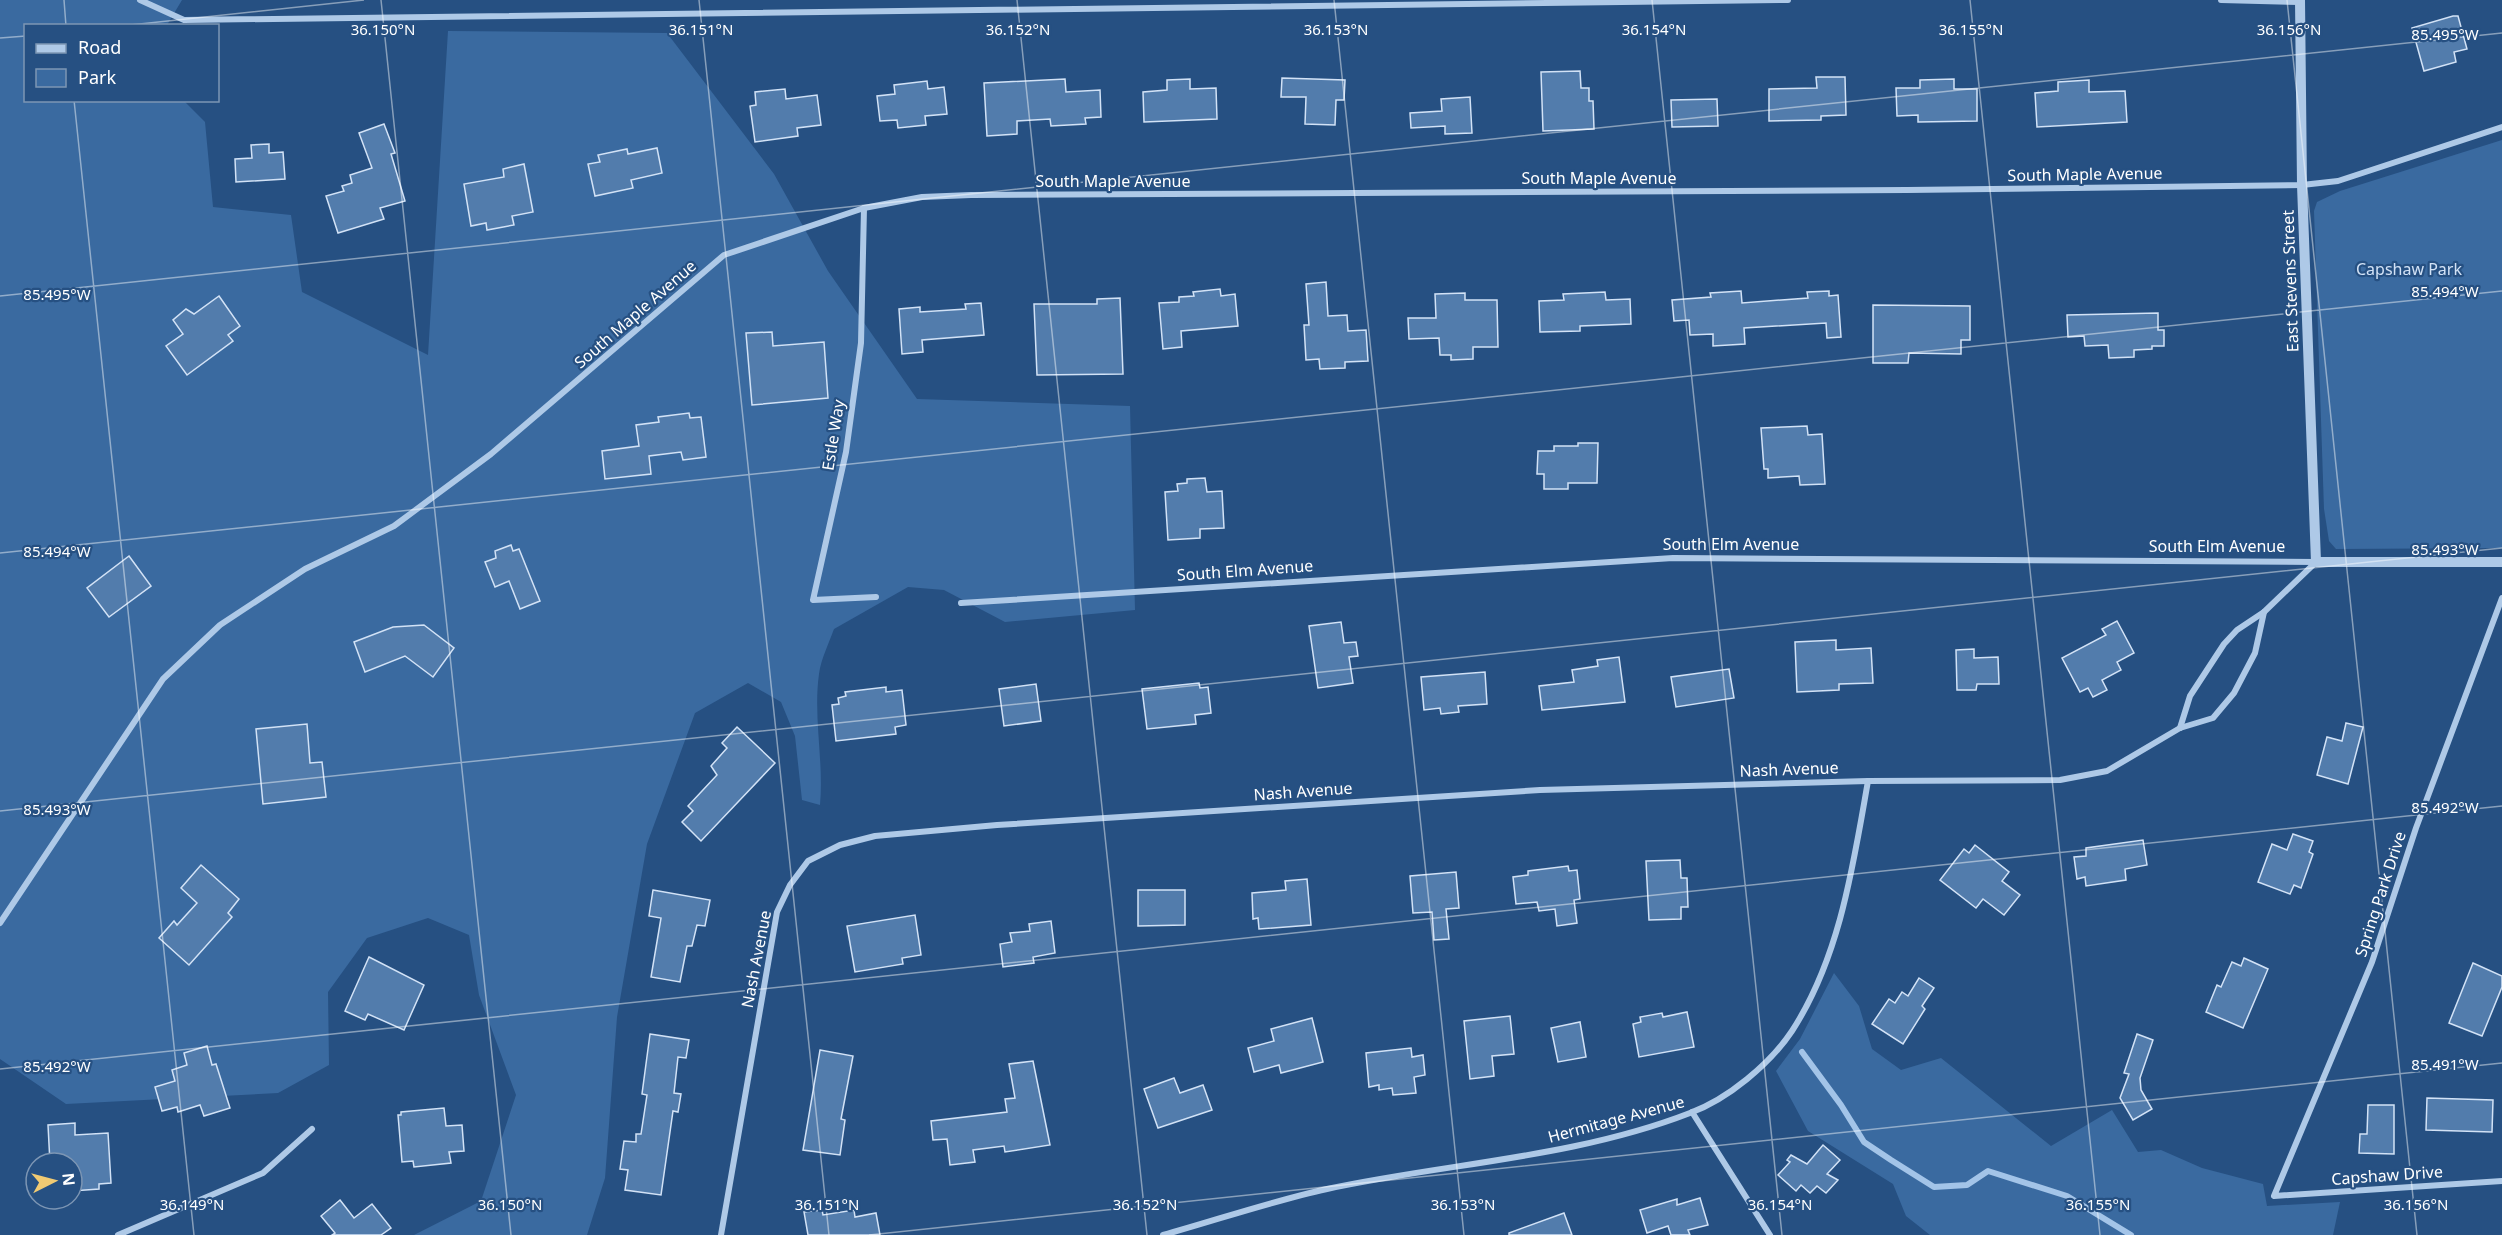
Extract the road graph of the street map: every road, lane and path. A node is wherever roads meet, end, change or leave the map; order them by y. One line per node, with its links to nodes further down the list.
1 (140, 0): 2 (street)
2 (1788, 0)
3 (2221, 0): 4 (street)
4 (2300, 1): 6 (street, East Stevens Street)
5 (2502, 127): 6 (street, South Maple Avenue)
6 (2302, 184): 7 (street, South Maple Avenue); 8 (street, East Stevens Street)
7 (864, 208): 10 (street, Estle Way); 16 (street, South Maple Avenue)
8 (2316, 562): 9 (street, South Elm Avenue); 12 (street, South Elm Avenue); 13 (street)
9 (2502, 562)
10 (876, 597)
11 (2502, 598): 20 (street, Spring Park Drive)
12 (961, 603)
13 (2264, 612): 14 (street); 14 (street, Nash Avenue)
14 (2180, 728): 15 (street, Nash Avenue)
15 (1868, 781): 17 (street, Hermitage Avenue); 22 (street, Nash Avenue)
16 (0, 923)
17 (1692, 1112): 23 (street, Hermitage Avenue); 24 (street)
18 (312, 1129): 21 (street)
19 (2502, 1181): 20 (street, Capshaw Drive)
20 (2274, 1196)
21 (118, 1235)
22 (721, 1235)
23 (1163, 1235)
24 (1770, 1235)

